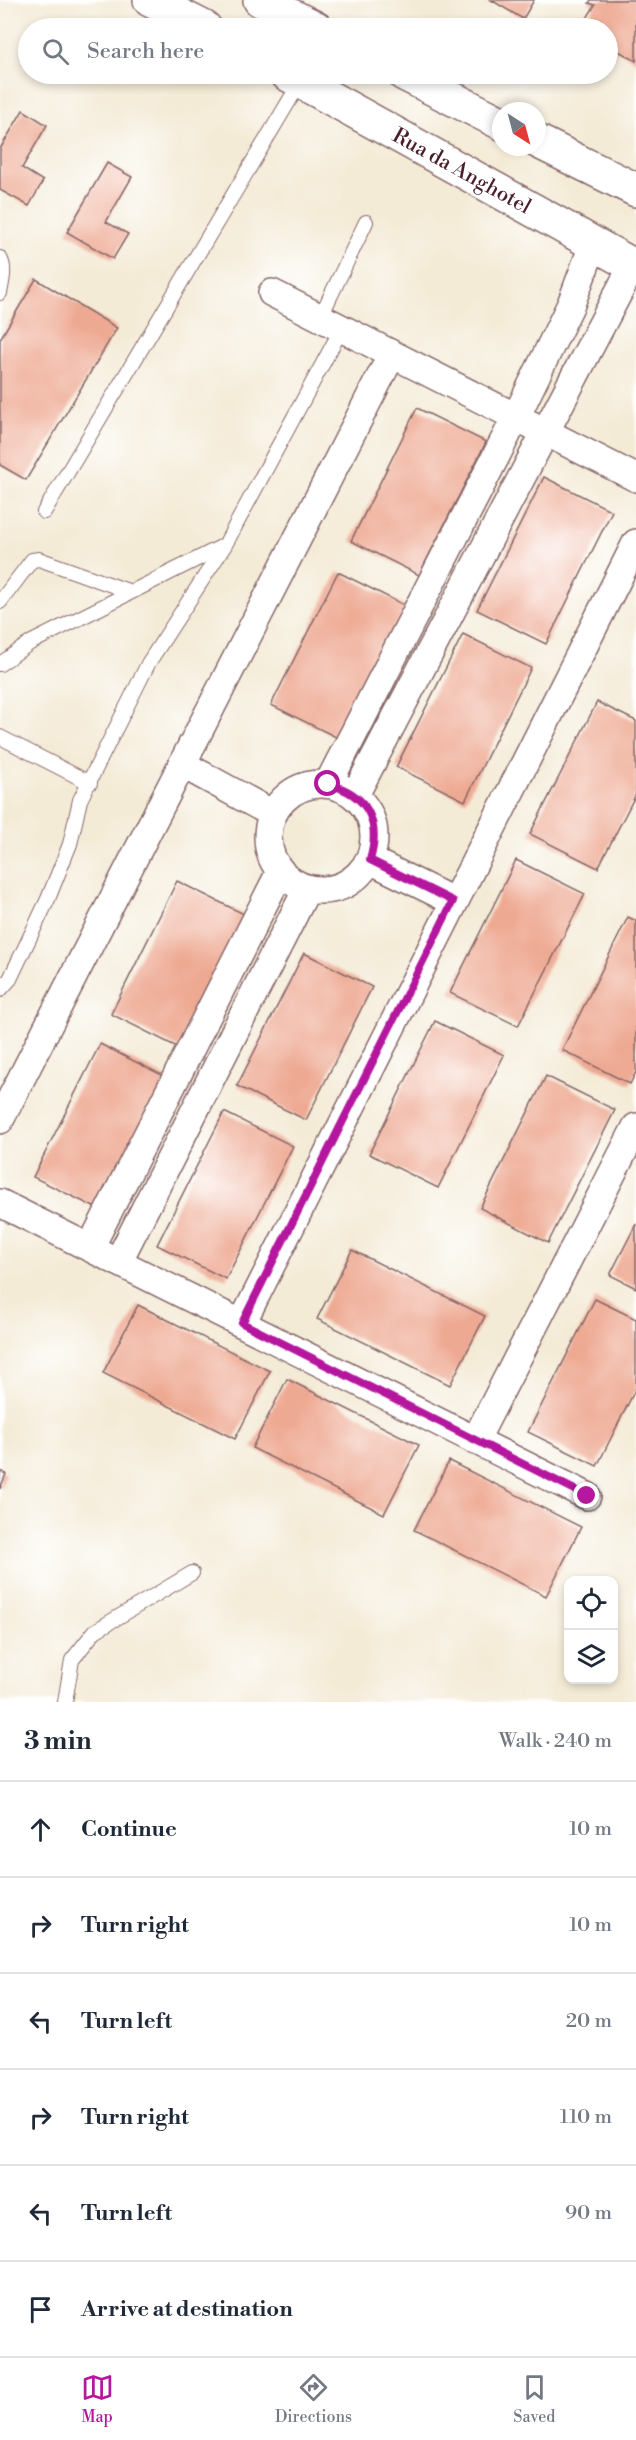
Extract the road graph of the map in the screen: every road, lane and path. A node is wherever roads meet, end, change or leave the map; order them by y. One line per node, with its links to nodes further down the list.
1 (150, 0): 3 (main road)
2 (260, 0): 4 (main road)
3 (185, 18)
4 (296, 18)
5 (290, 84): 22 (lane)
6 (306, 84): 12 (main road, Rua da Anghotel)
7 (424, 84): 8 (main road)
8 (492, 118)
9 (546, 145): 10 (main road)
10 (636, 190)
11 (366, 222): 17 (lane)
12 (593, 245): 14 (main road, Rua da Anghotel); 19 (street)
13 (0, 258): 15 (lane)
14 (634, 266): 20 (street)
15 (0, 293)
16 (272, 293): 17 (street)
17 (331, 323): 18 (street); 24 (lane)
18 (392, 354): 19 (street); 29 (street)
19 (516, 417): 20 (street); 31 (street)
20 (545, 431): 21 (street); 32 (street)
21 (636, 477)
22 (44, 512)
23 (636, 543): 37 (street)
24 (225, 545): 25 (lane); 30 (lane)
25 (131, 592): 26 (lane); 27 (lane)
26 (0, 602)
27 (0, 664)
28 (0, 737): 30 (lane)
29 (182, 764): 33 (street); 41 (street)
30 (90, 783): 38 (lane)
31 (328, 784): 32 (street); 33 (street)
32 (355, 795): 34 (street)
33 (273, 814): 35 (street)
34 (370, 860): 36 (street); 37 (street)
35 (280, 872): 36 (street); 44 (street)
36 (307, 889): 45 (street)
37 (453, 901): 46 (street)
38 (10, 979): 39 (lane); 40 (lane)
39 (0, 990)
40 (0, 1003)
41 (0, 1120)
42 (636, 1127): 47 (street)
43 (0, 1203): 44 (street)
44 (90, 1248): 45 (street)
45 (118, 1262): 46 (street)
46 (242, 1323): 47 (street)
47 (475, 1441): 48 (street)
48 (587, 1496)
49 (192, 1573): 50 (lane)
50 (65, 1702)

